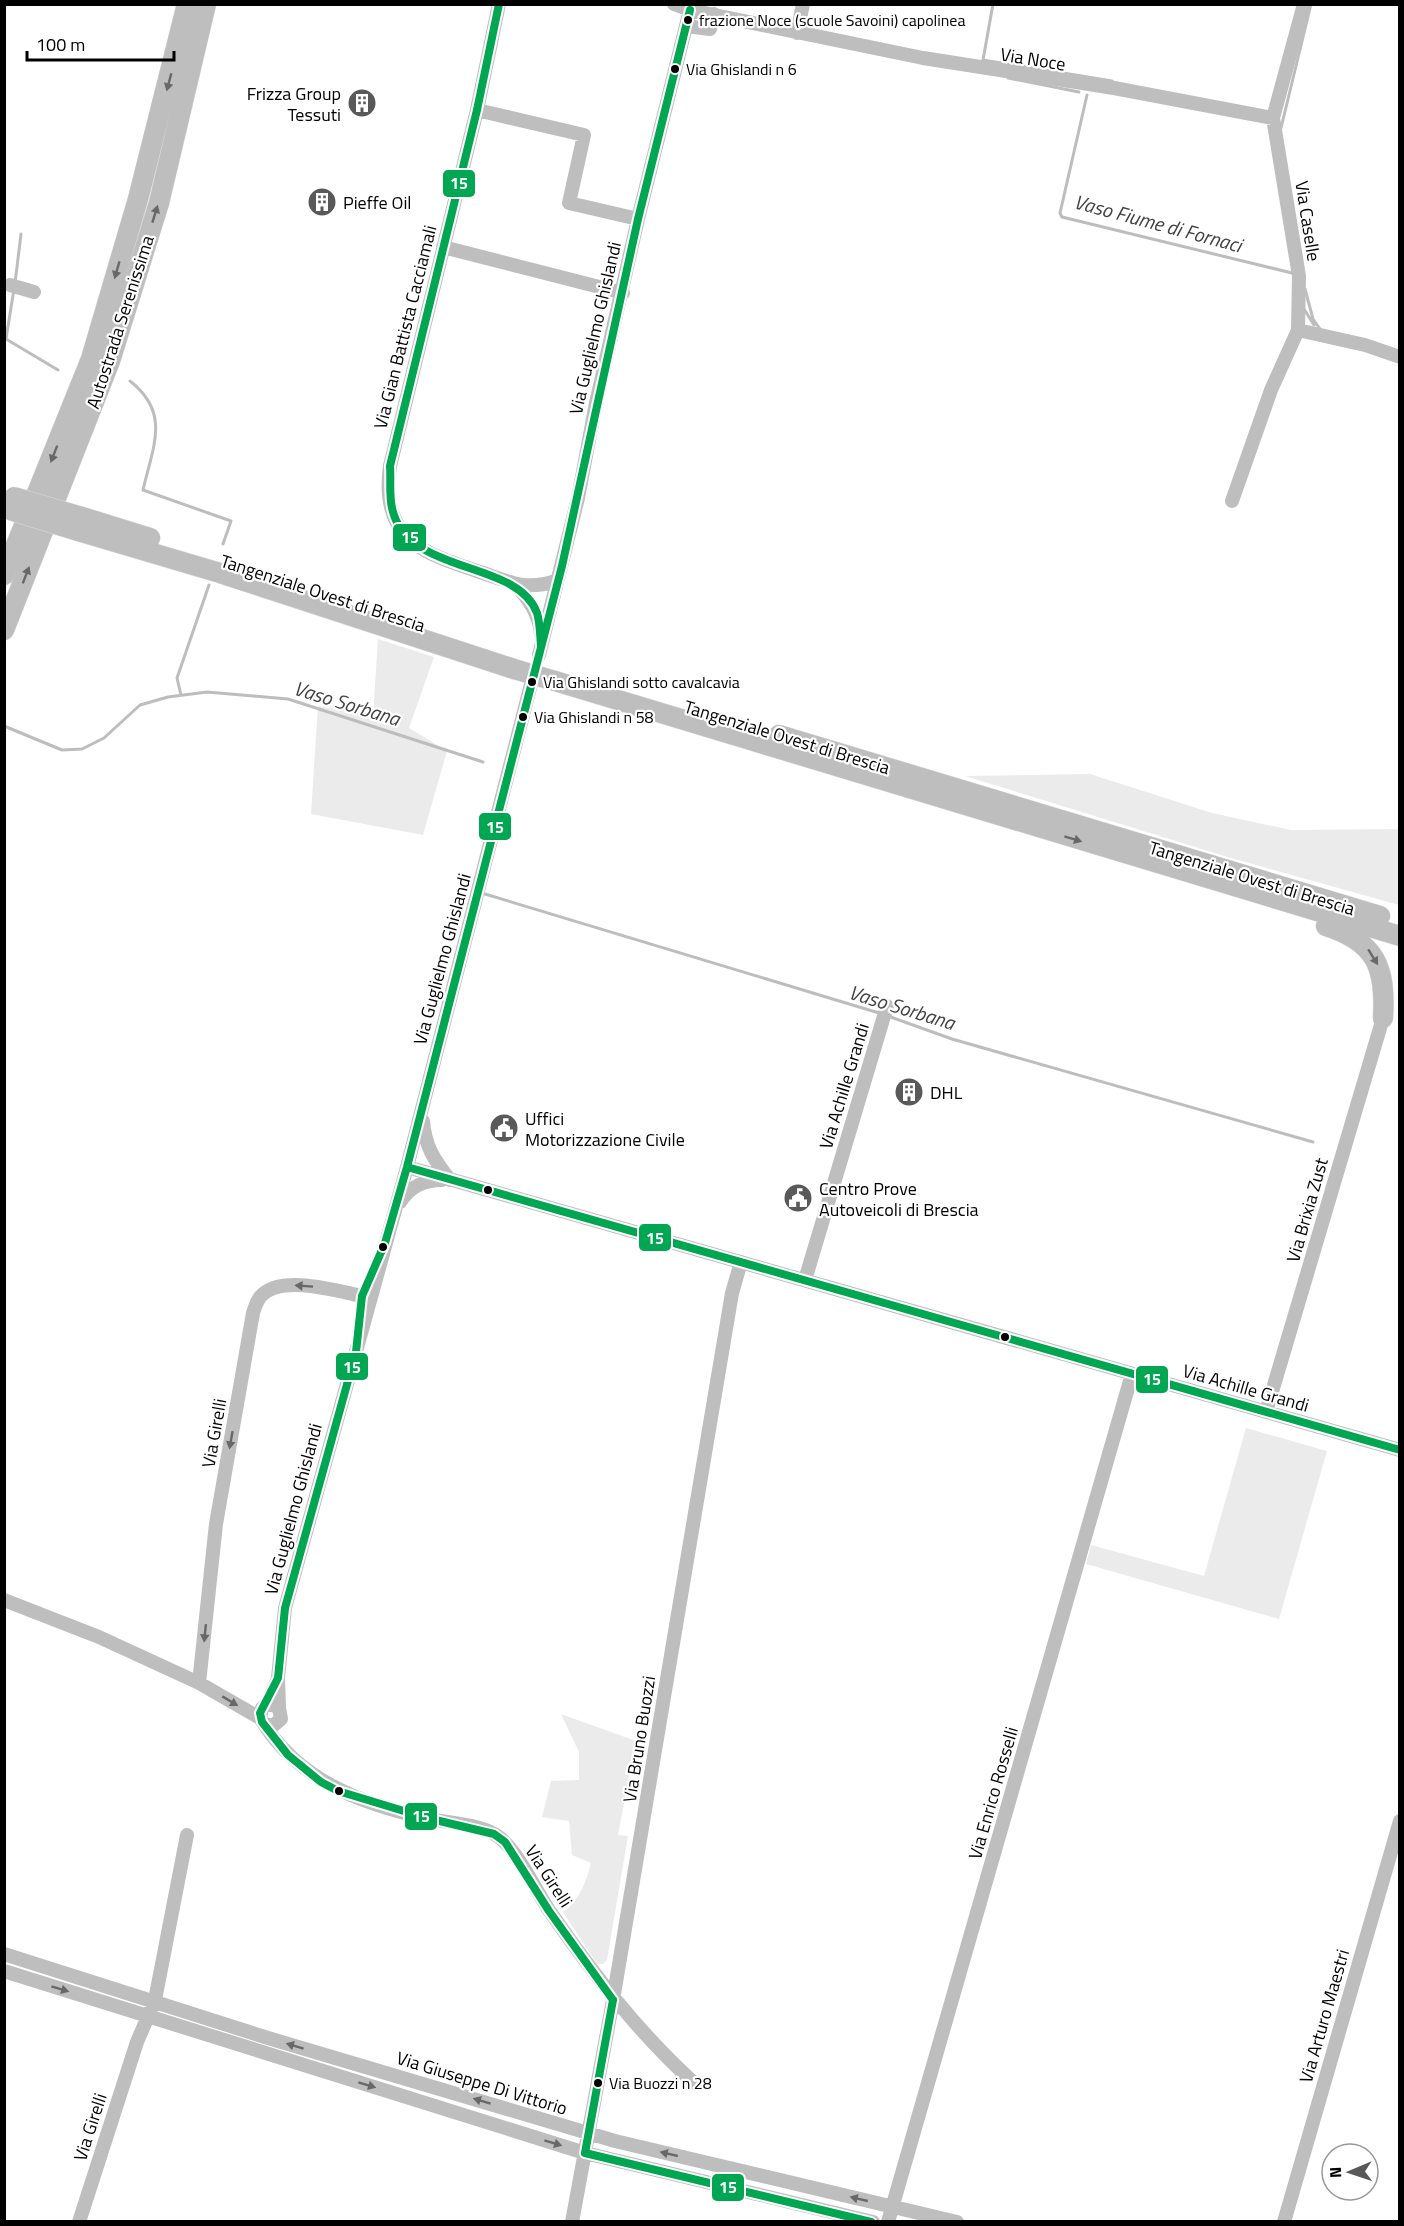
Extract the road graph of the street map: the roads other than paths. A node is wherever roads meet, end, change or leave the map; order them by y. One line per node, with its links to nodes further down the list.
1 (187, 4): 22 (highway, Autostrada Serenissima, one-way to 22)
2 (206, 4): 25 (highway, Autostrada Serenissima, one-way to 2)
3 (499, 4): 11 (street, Via Gian Battista Cacciamali)
4 (674, 4): 7 (street, Via Noce)
5 (803, 4): 10 (street)
6 (1304, 4): 12 (street)
7 (690, 10): 8 (street, Via Noce); 9 (street, Via Guglielmo Ghislandi)
8 (708, 10): 9 (street); 10 (street, Via Noce)
9 (686, 26): 13 (street, Via Guglielmo Ghislandi)
10 (797, 33): 12 (street, Via Noce)
11 (477, 110): 13 (street); 14 (street, Via Gian Battista Cacciamali)
12 (1273, 118): 18 (street, Via Caselle)
13 (638, 219): 17 (street, Via Guglielmo Ghislandi)
14 (443, 246): 17 (street); 24 (street, Via Gian Battista Cacciamali)
15 (10, 285): 16 (street)
16 (34, 292)
17 (623, 293): 23 (street, Via Guglielmo Ghislandi)
18 (1298, 330): 19 (street); 20 (street, Via Caselle)
19 (1400, 357)
20 (1232, 501)
21 (7, 503): 26 (highway, Tangenziale Ovest di Brescia, bridge)
22 (4, 575)
23 (556, 581): 24 (street, Via Gian Battista Cacciamali); 24 (street, Via Guglielmo Ghislandi)
24 (516, 585)
25 (4, 630)
26 (557, 675): 28 (highway, Tangenziale Ovest di Brescia, one-way to 28); 29 (highway, Tangenziale Ovest di Brescia)
27 (531, 684): 34 (street, Via Guglielmo Ghislandi)
28 (1209, 880): 30 (highway, Tangenziale Ovest di Brescia); 33 (highway, one-way to 33)
29 (1400, 922)
30 (1400, 936)
31 (1400, 993): 33 (highway)
32 (887, 1006): 41 (street, Via Achille Grandi)
33 (1383, 1018): 46 (street, Via Brixia Zust)
34 (422, 1110): 35 (street, Via Guglielmo Ghislandi); 36 (street)
35 (409, 1160): 36 (street); 37 (street, Via Achille Grandi); 38 (street, Via Guglielmo Ghislandi)
36 (435, 1161): 37 (street)
37 (450, 1180): 38 (street, Via Achille Grandi); 40 (street, Via Achille Grandi)
38 (396, 1208): 39 (street, Via Guglielmo Ghislandi)
39 (385, 1243): 42 (street, Via Guglielmo Ghislandi); 43 (street, Via Guglielmo Ghislandi)
40 (741, 1262): 41 (street, Via Achille Grandi); 56 (street, Via Bruno Buozzi)
41 (805, 1280): 45 (street, Via Achille Grandi)
42 (362, 1296): 43 (street); 44 (street, Via Guglielmo Ghislandi); 49 (street, Via Girelli, one-way to 49)
43 (367, 1312): 44 (street, Via Guglielmo Ghislandi)
44 (356, 1352): 50 (street, Via Guglielmo Ghislandi)
45 (1132, 1374): 46 (street, Via Achille Grandi); 61 (street, Via Enrico Rosselli)
46 (1266, 1412): 47 (street, Via Achille Grandi)
47 (1400, 1450)
48 (4, 1600): 49 (street, Via Girelli)
49 (199, 1683): 50 (street, Via Girelli, one-way to 50)
50 (270, 1716): 56 (street, Via Girelli)
51 (1400, 1821): 67 (street, Via Arturo Maestri)
52 (187, 1835): 55 (street, Via Girelli)
53 (4, 1954): 55 (street, Via Giuseppe Di Vittorio)
54 (4, 1971): 57 (street, Via Giuseppe Di Vittorio, one-way to 57)
55 (155, 2000): 57 (street, Via Girelli); 59 (street, Via Giuseppe Di Vittorio, one-way to 55)
56 (614, 2000): 58 (street, Via Girelli); 59 (street, Via Bruno Buozzi)
57 (147, 2017): 60 (street, Via Giuseppe Di Vittorio, one-way to 60); 62 (street, Via Girelli)
58 (694, 2083)
59 (589, 2133): 60 (street, Via Bruno Buozzi); 61 (street, Via Giuseppe Di Vittorio, one-way to 59)
60 (585, 2153): 63 (street, Via Bruno Buozzi); 64 (street, Via Giuseppe Di Vittorio)
61 (894, 2207): 65 (street, Via Enrico Rosselli); 66 (street, Via Giuseppe Di Vittorio)
62 (79, 2222)
63 (572, 2222)
64 (873, 2222)
65 (888, 2222)
66 (957, 2222)
67 (1284, 2222)

